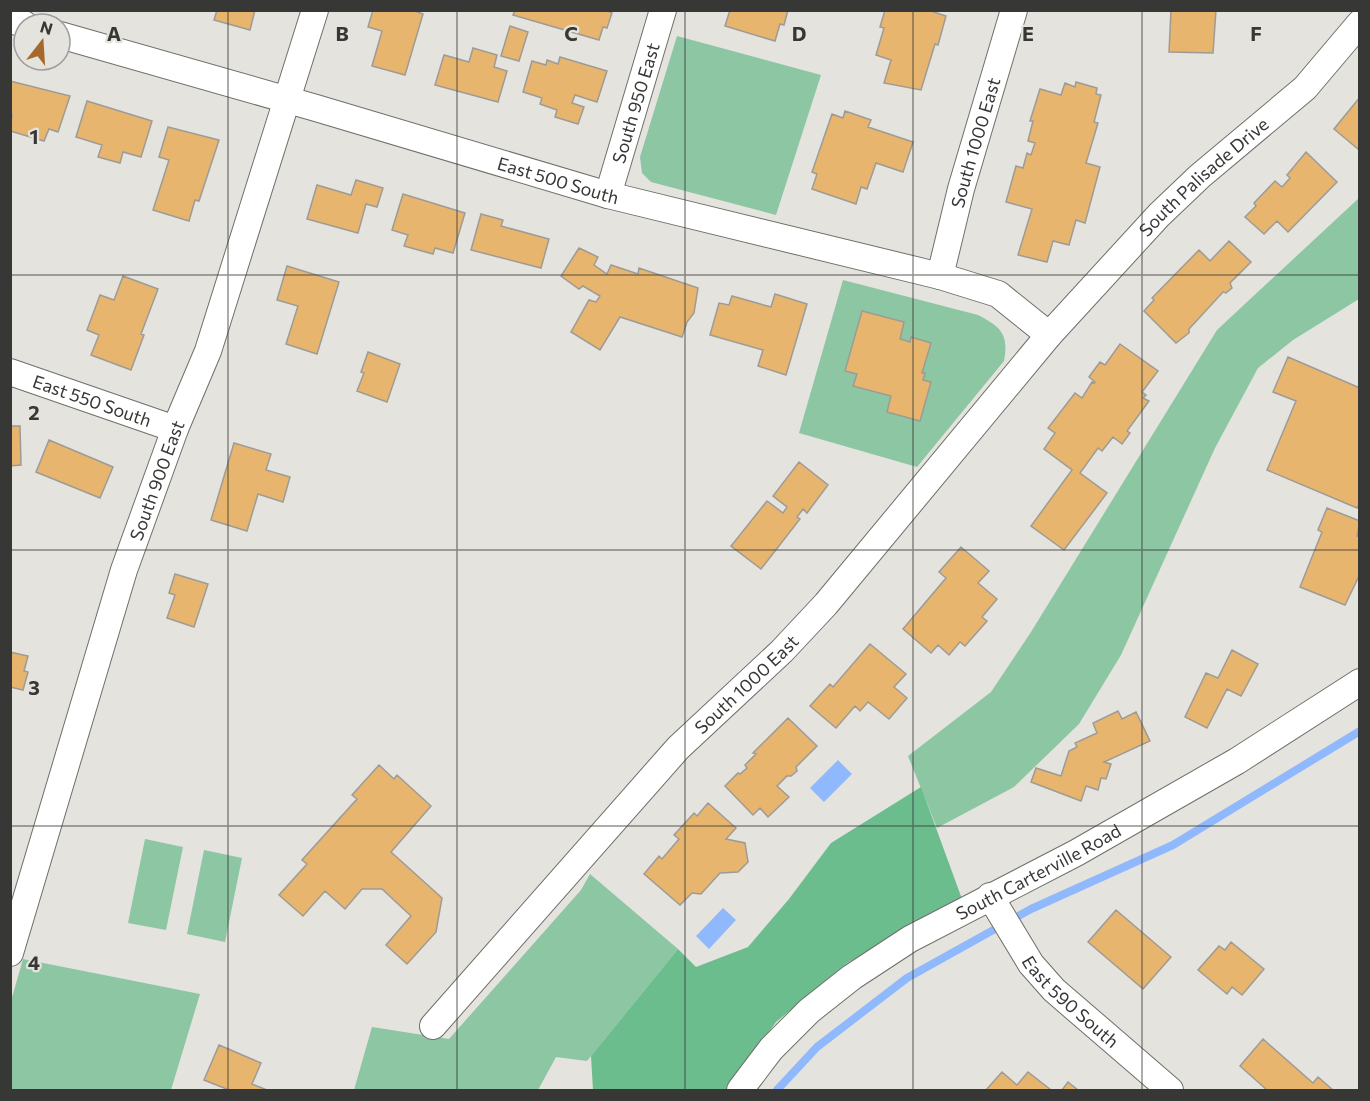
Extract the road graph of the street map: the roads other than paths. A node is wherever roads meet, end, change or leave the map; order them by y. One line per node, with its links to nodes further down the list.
1 (315, 10): 6 (street, South 900 East)
2 (663, 10): 7 (street, South 950 East)
3 (1014, 10): 8 (street, South 1000 East)
4 (1359, 23): 9 (street, South Palisade Drive)
5 (72, 37): 6 (street, East 500 South)
6 (287, 100): 7 (street, East 500 South); 11 (street, South 900 East)
7 (608, 195): 8 (street, East 500 South)
8 (940, 276): 9 (street, East 500 South)
9 (1049, 335): 15 (street, South 1000 East)
10 (10, 372): 11 (street, East 550 South)
11 (175, 429): 14 (street, South 900 East)
12 (1357, 689): 13 (street, South Carterville Road)
13 (990, 896): 16 (street, South Carterville Road); 17 (street, East 590 South)
14 (10, 953)
15 (433, 1026)
16 (740, 1090)
17 (1170, 1090)

